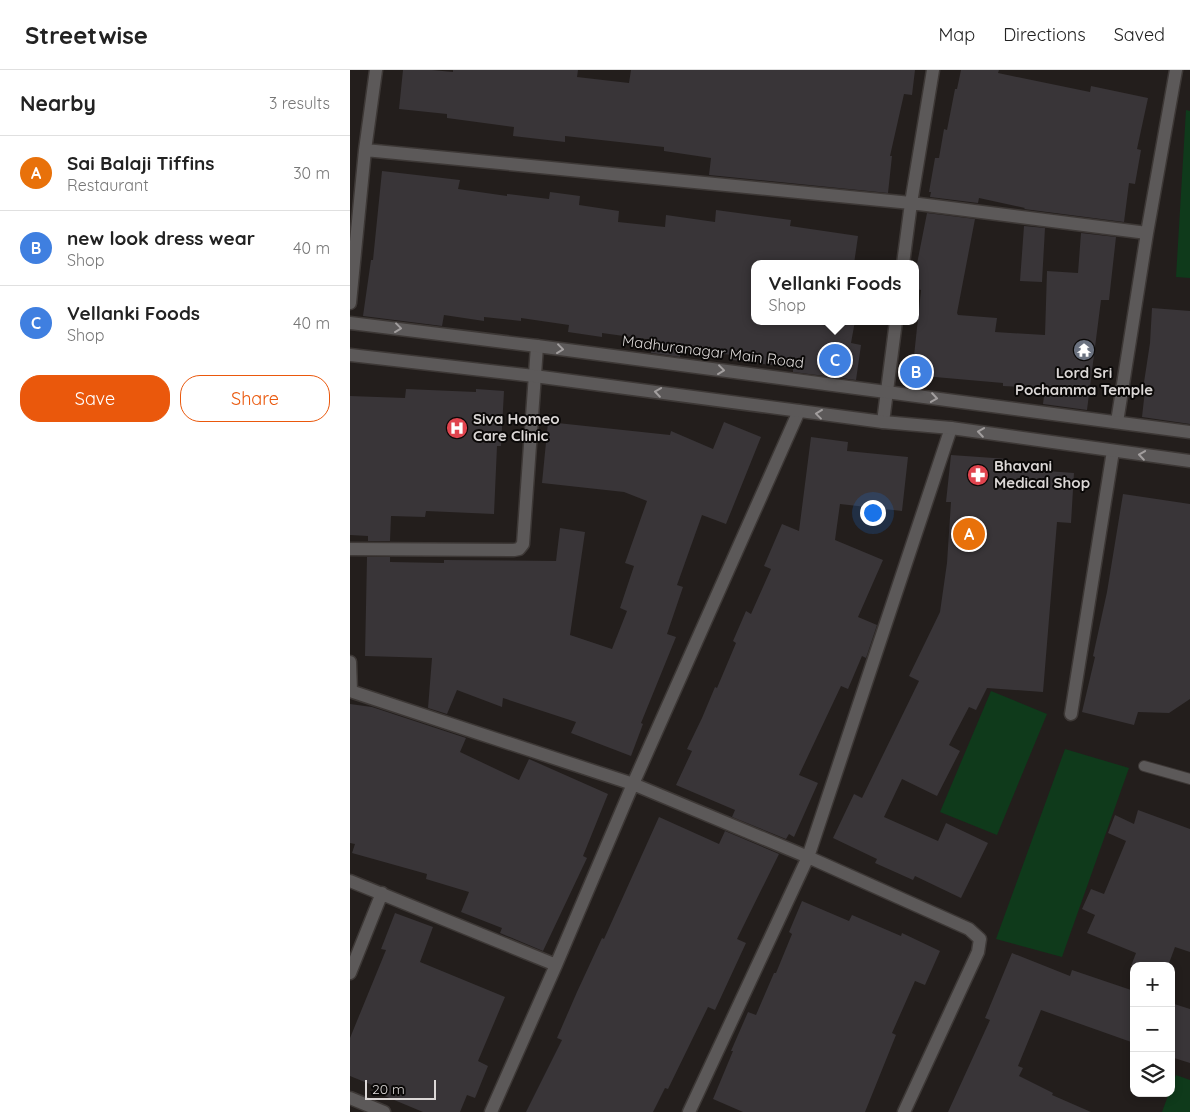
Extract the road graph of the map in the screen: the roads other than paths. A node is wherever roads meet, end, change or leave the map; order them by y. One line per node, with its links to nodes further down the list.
1 (376, 70): 4 (street)
2 (934, 70): 5 (street)
3 (1176, 70): 6 (street)
4 (365, 150): 5 (street); 8 (street)
5 (911, 203): 6 (street); 7 (street)
6 (1147, 233): 17 (street)
7 (904, 260)
8 (350, 303)
9 (350, 323): 11 (street, Madhuranagar Main Road, one-way to 11)
10 (895, 325): 14 (street)
11 (538, 346): 13 (street); 14 (street, Madhuranagar Main Road, one-way to 14)
12 (350, 355): 13 (street)
13 (534, 376): 15 (street, one-way to 13); 22 (street)
14 (887, 391): 16 (street); 17 (street, Madhuranagar Main Road, one-way to 17)
15 (799, 411): 16 (street, one-way to 15); 28 (street)
16 (883, 422): 18 (street)
17 (1117, 422): 19 (street, Madhuranagar Main Road)
18 (951, 428): 20 (street, one-way to 18); 29 (street)
19 (1190, 432)
20 (1113, 451): 21 (street, one-way to 20); 25 (street)
21 (1190, 461)
22 (350, 549)
23 (350, 662): 24 (street)
24 (351, 691): 28 (street)
25 (1070, 714)
26 (1144, 766): 27 (lane)
27 (1190, 779)
28 (632, 784): 29 (street); 32 (street)
29 (808, 857): 37 (street); 38 (street)
30 (350, 881): 31 (street)
31 (382, 892): 32 (street); 33 (street)
32 (556, 965): 36 (street)
33 (350, 974)
34 (350, 1098): 35 (street)
35 (384, 1112)
36 (490, 1112)
37 (689, 1112)
38 (904, 1112)

